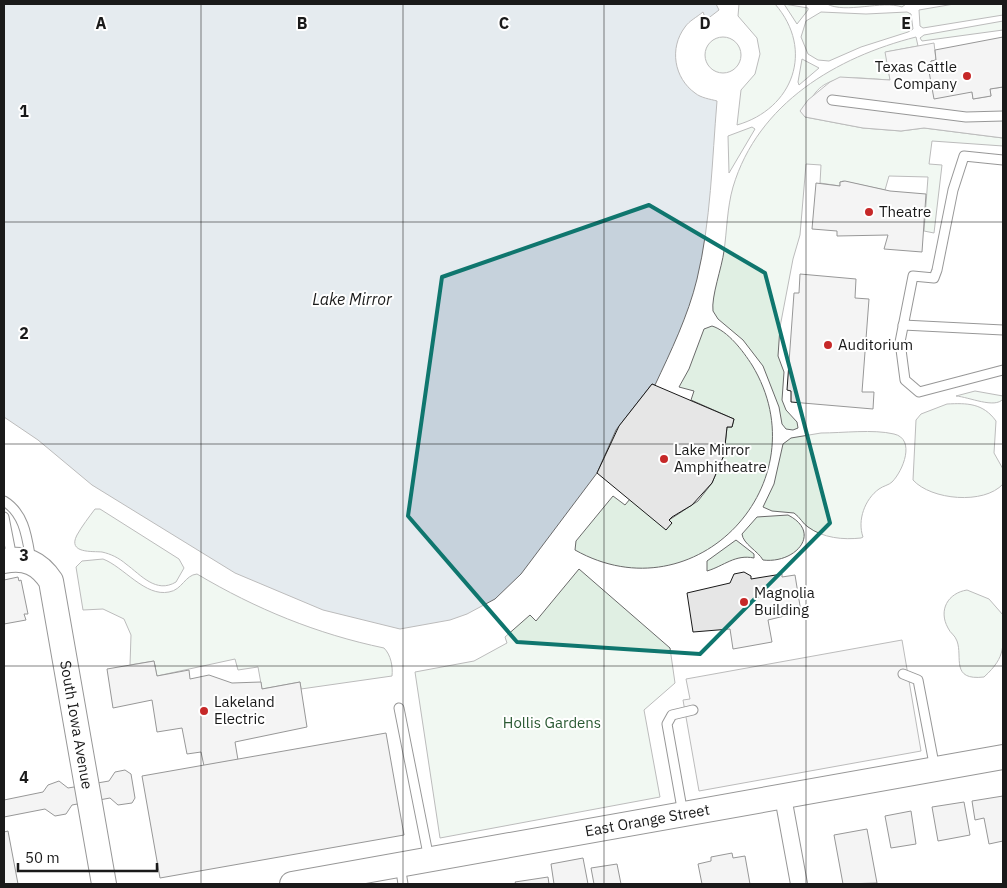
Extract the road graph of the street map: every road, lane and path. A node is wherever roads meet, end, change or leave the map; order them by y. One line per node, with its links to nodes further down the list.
1 (832, 100): 2 (lane)
2 (1003, 116)
3 (1003, 160): 4 (lane)
4 (903, 325): 5 (lane); 6 (lane)
5 (1003, 330)
6 (1003, 370)
7 (4, 501): 9 (lane)
8 (4, 517): 9 (lane)
9 (22, 563): 19 (street, South Iowa Avenue)
10 (903, 674): 14 (lane)
11 (399, 708): 17 (lane)
12 (693, 710): 16 (lane)
13 (1003, 756): 14 (street, East Orange Street)
14 (935, 769): 15 (street, East Orange Street)
15 (783, 797): 16 (street, East Orange Street); 21 (street)
16 (683, 814): 17 (street, East Orange Street)
17 (429, 860): 18 (street, East Orange Street)
18 (402, 875): 20 (street, East Orange Street)
19 (104, 884)
20 (292, 884)
21 (799, 884)

